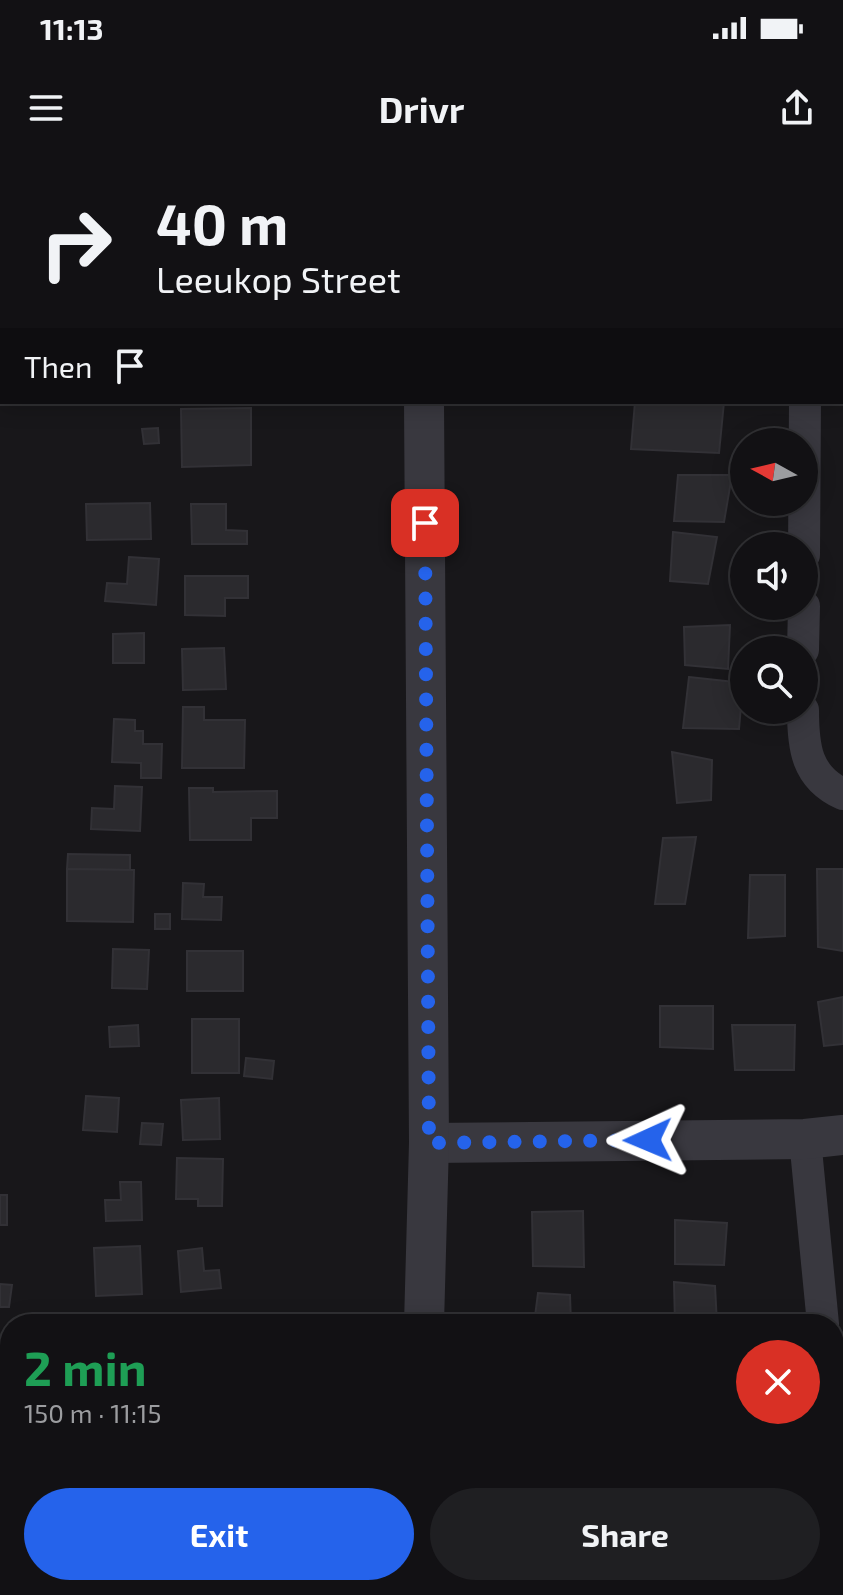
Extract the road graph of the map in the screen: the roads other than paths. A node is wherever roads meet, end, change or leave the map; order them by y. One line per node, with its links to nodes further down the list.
1 (424, 404): 7 (street)
2 (805, 404): 3 (street)
3 (804, 532)
4 (804, 724): 5 (street)
5 (843, 794)
6 (824, 1137): 7 (street); 9 (street)
7 (429, 1143): 8 (street)
8 (424, 1314)
9 (823, 1314)

